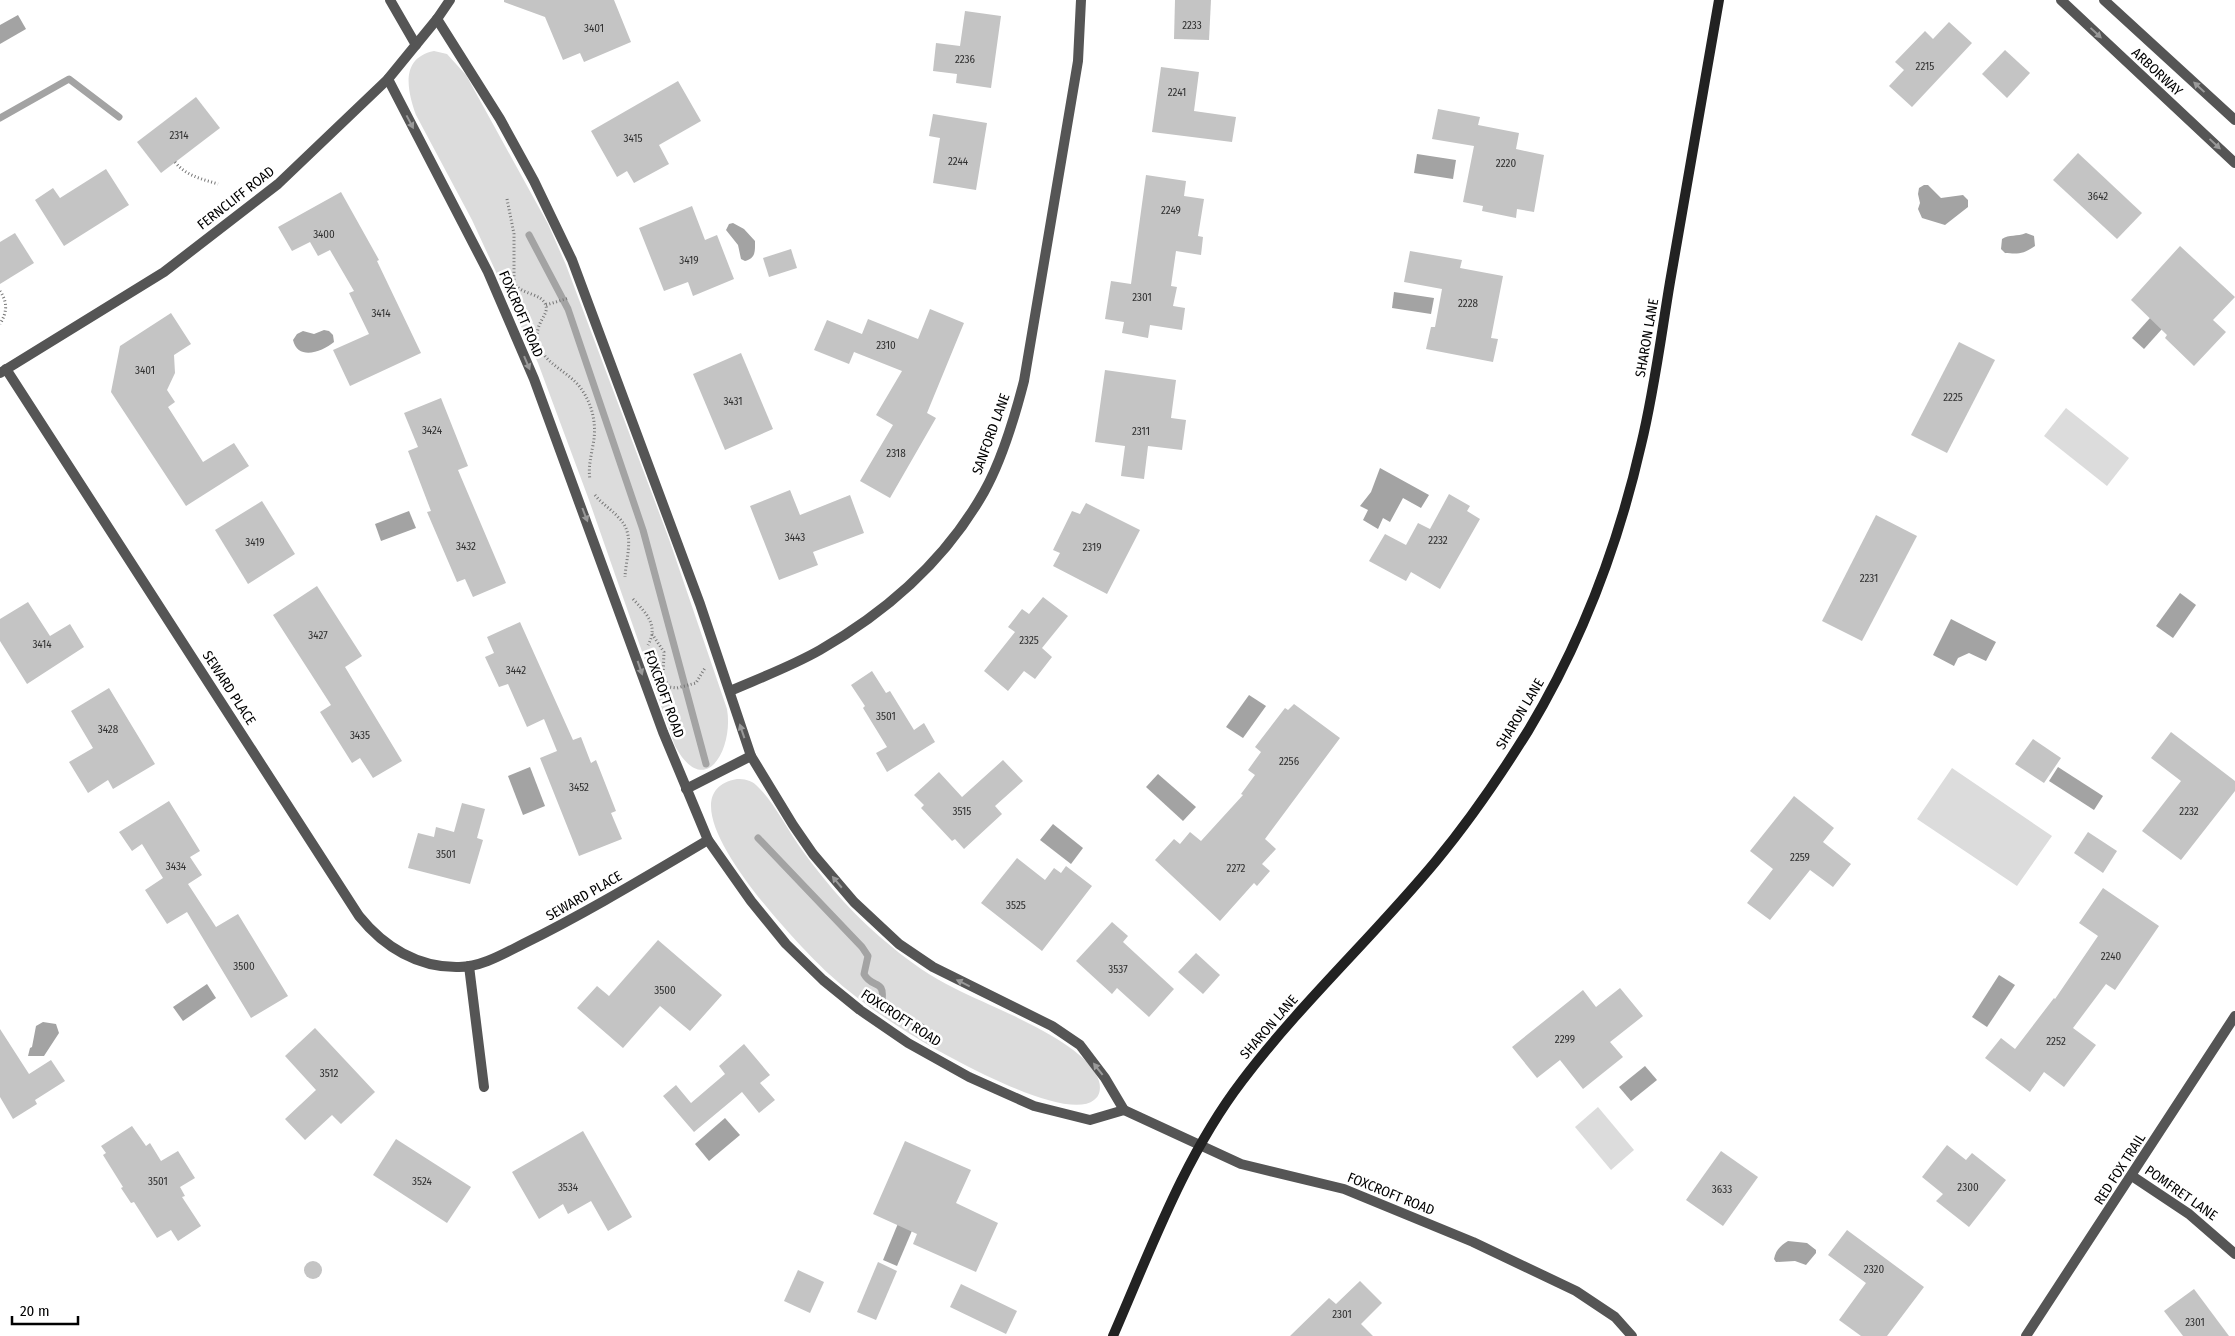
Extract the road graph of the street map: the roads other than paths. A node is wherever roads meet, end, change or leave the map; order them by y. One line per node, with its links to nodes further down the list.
1 (390, 0): 8 (street)
2 (450, 0): 7 (street, FERNCLIFF ROAD)
3 (1082, 0): 13 (street, SANFORD LANE)
4 (1719, 0): 21 (main road, SHARON LANE)
5 (2060, 0): 11 (street, ARBORWAY, one-way to 11)
6 (2104, 0): 10 (street, ARBORWAY, one-way to 6)
7 (437, 20): 8 (street, FERNCLIFF ROAD); 13 (street)
8 (416, 45): 9 (street, FERNCLIFF ROAD)
9 (388, 79): 12 (street, FERNCLIFF ROAD); 15 (street, FOXCROFT ROAD, one-way to 15)
10 (2235, 120)
11 (2233, 158)
12 (3, 371): 17 (street, SEWARD PLACE)
13 (730, 691): 14 (street, one-way to 13)
14 (750, 756): 15 (street); 20 (street, one-way to 14)
15 (686, 789): 16 (street, FOXCROFT ROAD)
16 (708, 840): 17 (street, SEWARD PLACE); 20 (street, FOXCROFT ROAD)
17 (469, 966): 19 (street)
18 (2235, 1016): 22 (street, RED FOX TRAIL)
19 (484, 1087)
20 (1124, 1110): 21 (street, FOXCROFT ROAD)
21 (1199, 1145): 24 (main road, SHARON LANE); 25 (street, FOXCROFT ROAD)
22 (2132, 1176): 23 (street, POMFRET LANE); 26 (street, RED FOX TRAIL)
23 (2235, 1254)
24 (1114, 1336)
25 (1632, 1336)
26 (2026, 1336)

